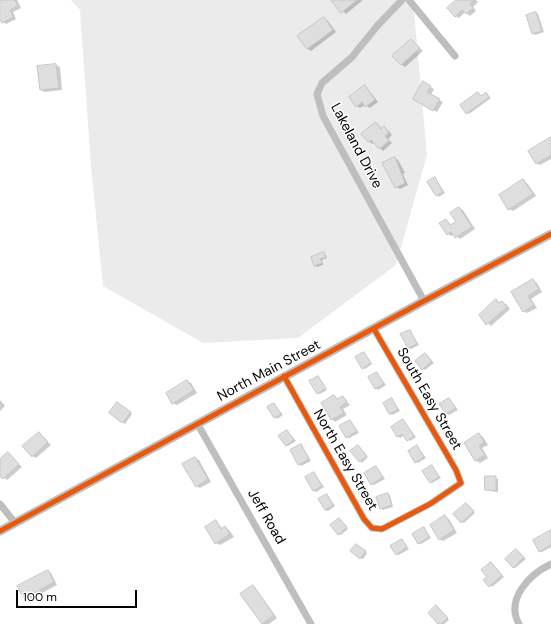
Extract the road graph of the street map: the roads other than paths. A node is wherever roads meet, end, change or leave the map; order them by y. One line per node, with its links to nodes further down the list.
1 (402, 0): 5 (street, Lakeland Drive)
2 (409, 0): 3 (street)
3 (455, 56)
4 (551, 234): 5 (street, North Main Street)
5 (424, 300): 6 (street, North Main Street)
6 (374, 329): 7 (street, North Main Street); 9 (street, South Easy Street)
7 (284, 376): 8 (street, North Main Street); 9 (street, North Easy Street)
8 (197, 423): 11 (street, North Main Street); 14 (street, Jeff Road)
9 (461, 483)
10 (0, 504): 11 (street)
11 (15, 523): 12 (street, North Main Street)
12 (0, 531)
13 (551, 564): 15 (street)
14 (311, 624)
15 (518, 624)

